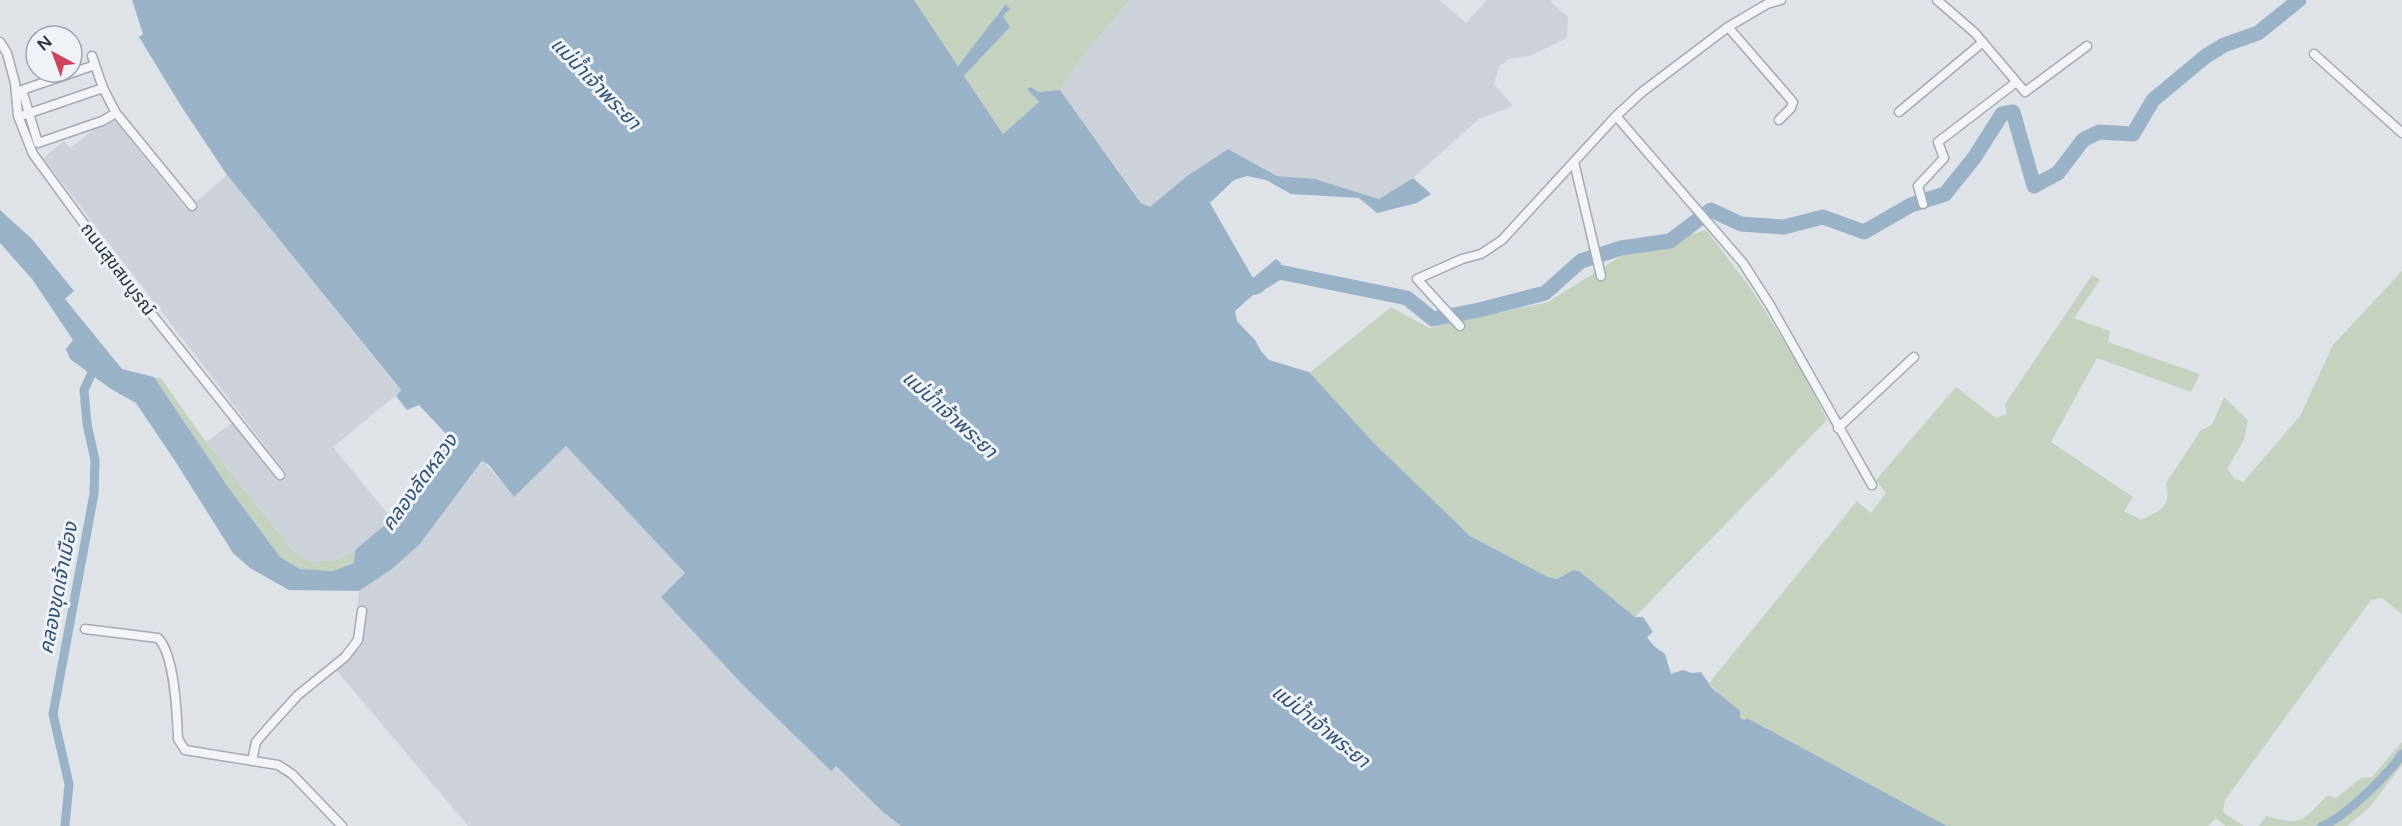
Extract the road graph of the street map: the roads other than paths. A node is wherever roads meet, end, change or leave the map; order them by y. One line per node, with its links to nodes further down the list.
1 (1781, 0): 3 (street)
2 (1936, 0): 5 (street)
3 (1728, 27): 15 (street); 16 (street)
4 (0, 42): 14 (street, ถนนสุขสมบูรณ์)
5 (1983, 42): 10 (street); 12 (street)
6 (2087, 46): 10 (street)
7 (2314, 54): 17 (street)
8 (92, 56): 9 (street)
9 (95, 65): 11 (street); 14 (street)
10 (2015, 83): 19 (street)
11 (103, 88): 13 (street); 14 (street)
12 (1899, 112)
13 (116, 113): 14 (street); 20 (street)
14 (23, 115): 25 (street, ถนนสุขสมบูรณ์)
15 (1616, 117): 18 (street); 24 (street)
16 (1779, 120)
17 (2402, 134)
18 (1574, 162): 21 (street); 22 (street)
19 (1923, 204)
20 (192, 206)
21 (1600, 273)
22 (1460, 327)
23 (1914, 357): 24 (street)
24 (1838, 428): 26 (street)
25 (280, 475)
26 (1872, 485)
27 (362, 611): 29 (street)
28 (85, 629): 29 (street)
29 (252, 761): 30 (street)
30 (342, 826)

